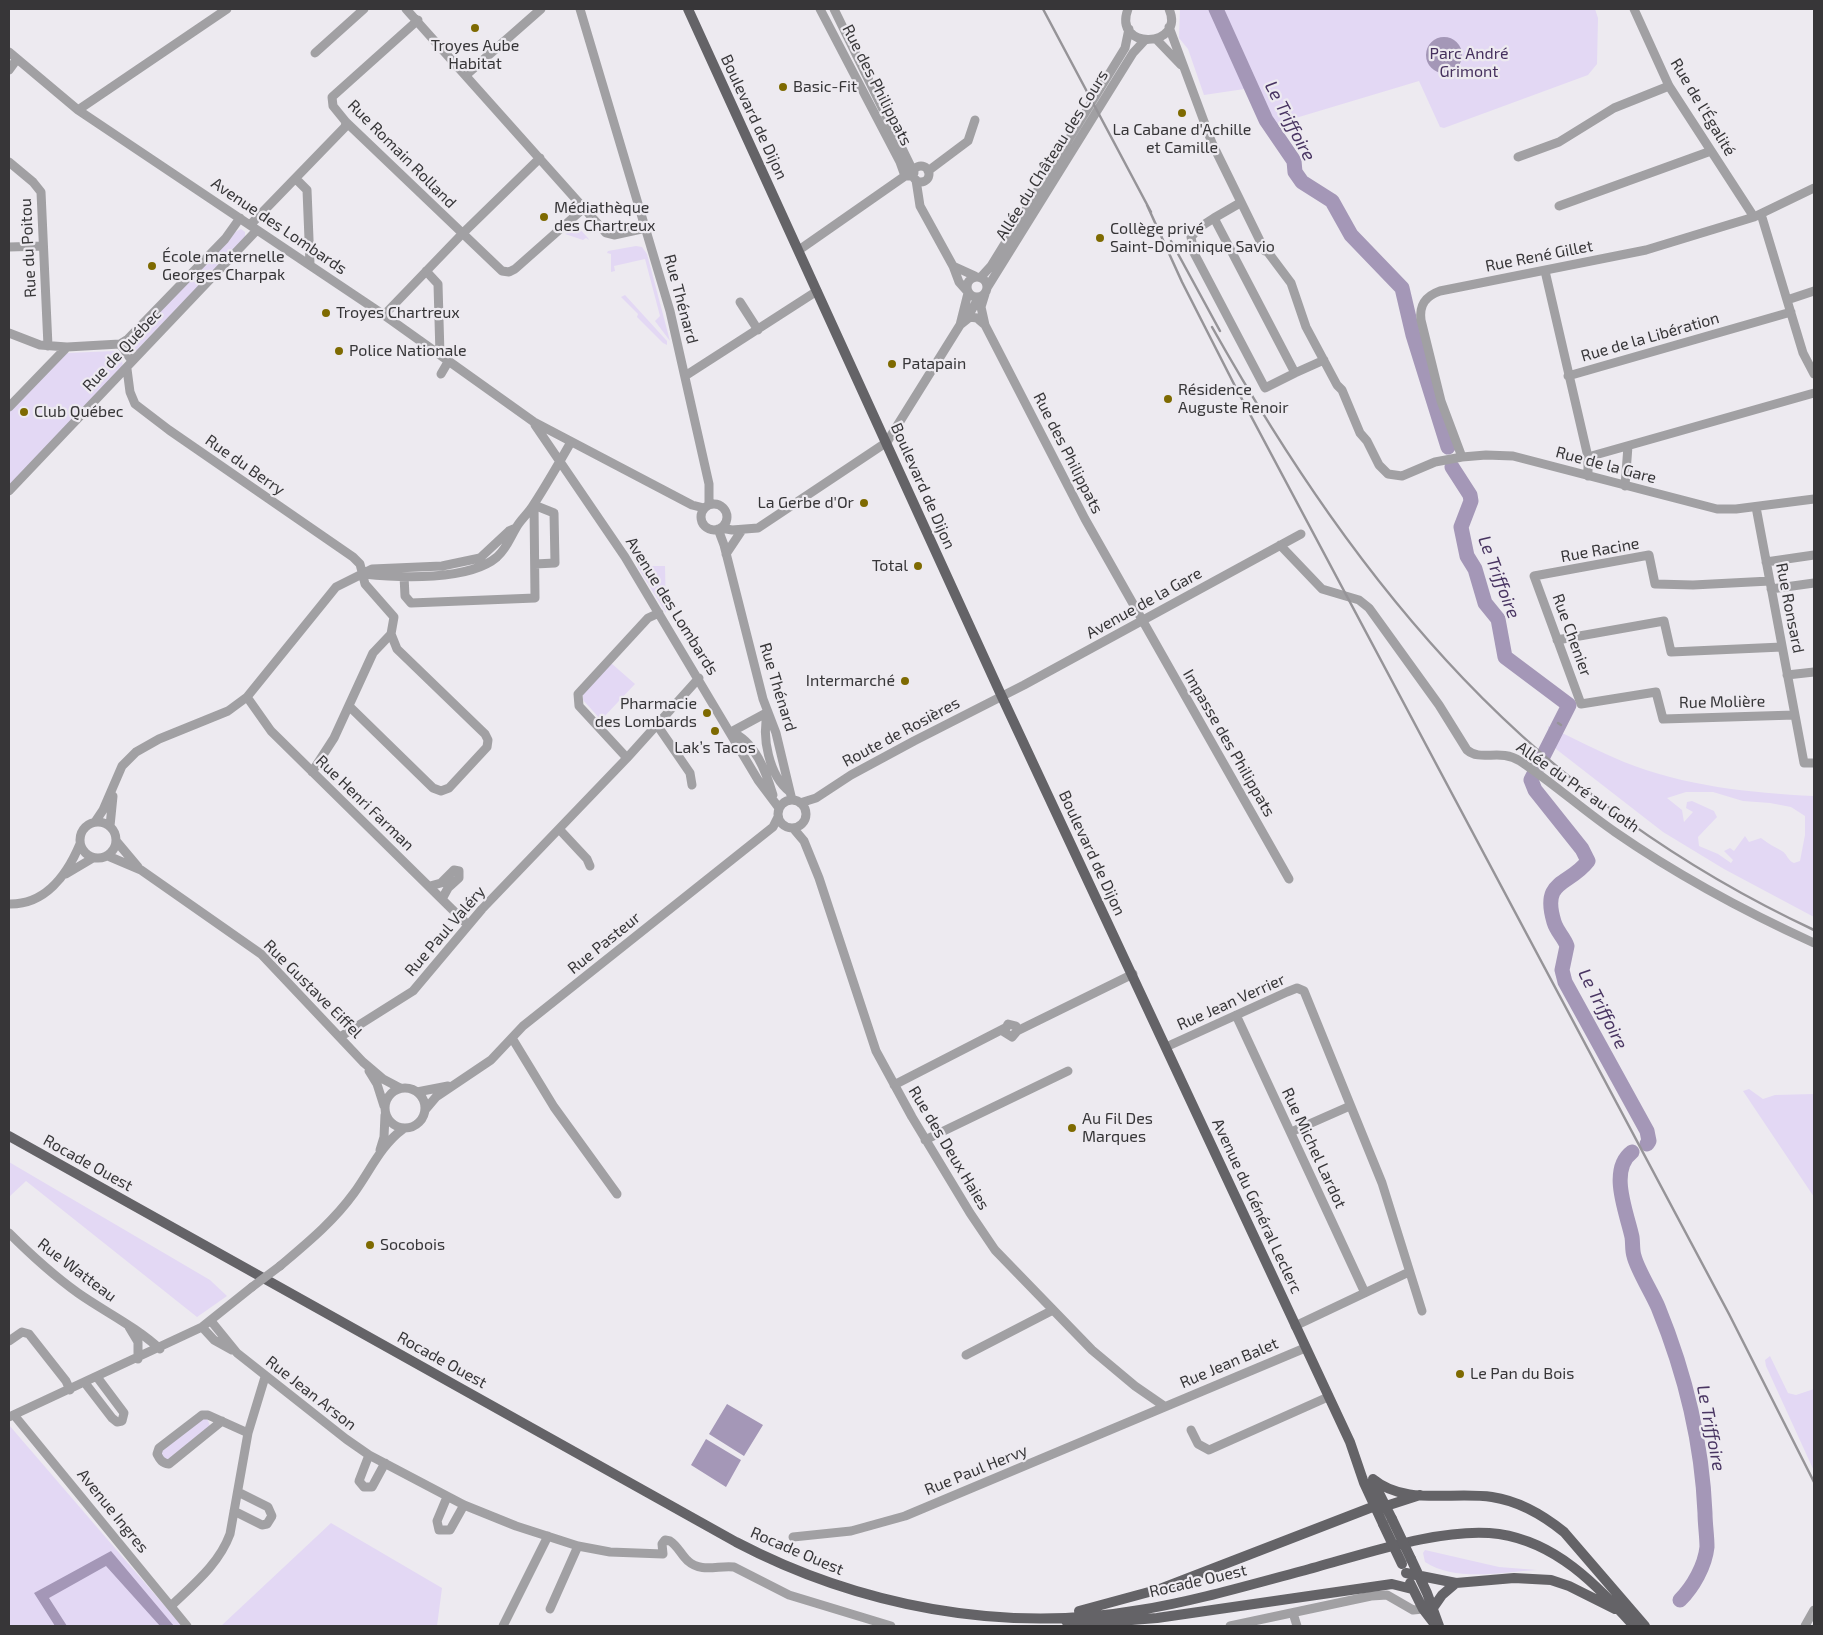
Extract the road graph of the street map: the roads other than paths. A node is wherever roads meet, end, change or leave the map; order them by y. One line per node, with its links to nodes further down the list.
1 (227, 9): 12 (street)
2 (364, 9): 19 (street)
3 (406, 9): 13 (street)
4 (541, 9): 22 (street)
5 (580, 9): 44 (street, Rue Thénard)
6 (688, 9): 48 (main road, Boulevard de Dijon)
7 (820, 9): 34 (street, Rue des Philippats)
8 (834, 9): 28 (street)
9 (1169, 9): 14 (street)
10 (1634, 9): 24 (street, Rue de l'Égalité)
11 (1126, 10): 15 (street)
12 (213, 12): 25 (street)
13 (418, 20): 22 (street); 27 (street, Rue Romain Rolland)
14 (1169, 27): 16 (street); 23 (street)
15 (1129, 29): 17 (street); 53 (street, Allée du Château des Cours)
16 (1156, 39): 17 (street); 23 (street)
17 (1145, 40): 57 (street, Allée du Château des Cours)
18 (9, 52): 20 (street, Avenue des Lombards)
19 (315, 54)
20 (17, 59): 21 (street); 25 (street, Avenue des Lombards)
21 (9, 70)
22 (466, 75): 30 (street)
23 (1188, 76): 37 (street)
24 (1669, 86): 29 (street, Rue de l'Égalité); 31 (street)
25 (78, 110): 41 (street, Avenue des Lombards)
26 (974, 120): 33 (street)
27 (346, 122): 35 (street, Rue de Québec); 45 (street, Rue Romain Rolland)
28 (898, 139): 33 (street); 34 (street)
29 (1711, 151): 38 (street); 40 (street, Rue de l'Égalité)
30 (540, 158): 39 (street); 45 (street)
31 (1518, 158)
32 (9, 162): 46 (street, Rue du Poitou)
33 (925, 169): 34 (street); 34 (street)
34 (915, 177): 48 (street); 50 (street, Rue des Philippats)
35 (296, 179): 43 (street, Rue de Québec); 49 (street)
36 (1814, 188): 40 (street, Rue René Gillet)
37 (1240, 202): 42 (street); 70 (street)
38 (1559, 206)
39 (584, 208): 44 (street); 45 (street, Rue Romain Rolland)
40 (1757, 215): 52 (street, Rue René Gillet); 58 (street, Rue de l'Égalité)
41 (240, 218): 43 (street, Avenue des Lombards); 66 (street, Rue de Québec)
42 (1214, 218): 74 (street); 74 (street)
43 (254, 227): 49 (street, Avenue des Lombards); 71 (street, Rue de Québec)
44 (646, 228): 77 (street, Rue Thénard)
45 (462, 234): 51 (street)
46 (43, 246): 47 (street); 67 (street, Rue du Poitou)
47 (9, 247)
48 (799, 250): 55 (main road, Boulevard de Dijon)
49 (310, 264): 61 (street, Avenue des Lombards)
50 (952, 266): 53 (street); 56 (street, Rue des Philippats)
51 (426, 271): 61 (street); 69 (street)
52 (1545, 271): 78 (street); 85 (street, Rue René Gillet)
53 (978, 277): 56 (street, Allée du Château des Cours); 57 (street)
54 (1814, 290): 58 (street)
55 (817, 291): 64 (street); 83 (main road, Boulevard de Dijon)
56 (968, 292): 57 (street); 62 (street, Allée du Château des Cours)
57 (984, 293): 62 (street, Allée du Château des Cours); 63 (street, Rue des Philippats)
58 (1787, 300): 60 (street, Rue de l'Égalité)
59 (740, 302): 64 (street)
60 (1791, 312): 76 (street, Rue de l'Égalité); 78 (street, Rue de la Libération)
61 (384, 315): 69 (street, Avenue des Lombards)
62 (963, 323): 63 (street); 83 (street, Allée du Château des Cours)
63 (985, 325): 114 (street, Rue des Philippats)
64 (758, 330): 77 (street)
65 (9, 333): 67 (street, Rue de Québec)
66 (120, 344): 68 (street, Rue de Québec); 71 (street)
67 (48, 346): 68 (street, Rue de Québec)
68 (67, 347): 80 (street)
69 (440, 355): 72 (street, Avenue des Lombards)
70 (1324, 360): 74 (street); 85 (street, Rue de la Gare)
71 (132, 361): 73 (street, Rue de Québec)
72 (448, 362): 75 (street); 81 (street, Avenue des Lombards)
73 (127, 369): 91 (street, Rue de Québec); 108 (street, Rue du Berry)
74 (1295, 373)
75 (441, 374)
76 (1814, 374)
77 (685, 376): 90 (street, Rue Thénard)
78 (1568, 376): 86 (street, Rue de la Libération)
79 (1814, 393): 84 (street)
80 (9, 407)
81 (534, 422): 82 (street, Avenue des Lombards); 87 (street, Avenue des Lombards)
82 (571, 442): 87 (street); 94 (street, Avenue des Lombards)
83 (887, 442): 101 (street); 122 (main road, Boulevard de Dijon)
84 (1628, 446): 86 (street); 89 (street)
85 (1462, 457): 88 (street, Rue de la Gare)
86 (1588, 457): 88 (street, Rue de la Libération)
87 (560, 461): 93 (street); 113 (street, Avenue des Lombards)
88 (1588, 476): 89 (street, Rue de la Gare)
89 (1625, 486): 96 (street, Rue de la Gare)
90 (709, 488): 94 (street); 95 (street, Rue Thénard)
91 (9, 491)
92 (1814, 499): 96 (street, Rue de la Gare)
93 (534, 505): 99 (street); 107 (street); 107 (street)
94 (692, 505): 95 (street, Avenue des Lombards); 97 (street, Avenue des Lombards)
95 (710, 505): 97 (street); 98 (street)
96 (1756, 507): 106 (street, Rue Ronsard)
97 (701, 518): 100 (street)
98 (727, 518): 100 (street); 101 (street)
99 (516, 528): 108 (street); 109 (street)
100 (719, 529): 101 (street); 104 (street, Rue Thénard)
101 (746, 529): 104 (street)
102 (1301, 534): 103 (street, Avenue de la Gare)
103 (1280, 545): 114 (street, Avenue de la Gare); 156 (street, Allée du Pré au Goth)
104 (726, 554): 125 (street, Rue Thénard)
105 (1814, 555): 106 (street)
106 (1766, 562): 112 (street, Rue Ronsard)
107 (535, 564): 109 (street)
108 (363, 574): 109 (street); 115 (street, Rue du Berry); 121 (street)
109 (404, 576)
110 (1534, 576): 112 (street, Rue Racine); 116 (street, Rue Chenier)
111 (1814, 583): 112 (street)
112 (1771, 585): 117 (street, Rue Ronsard)
113 (659, 613): 120 (street, Avenue des Lombards); 129 (street)
114 (1143, 621): 122 (street, Avenue de la Gare); 151 (street, Impasse des Philippats)
115 (391, 634): 124 (street); 124 (street)
116 (1558, 640): 117 (street); 123 (street, Rue Chenier)
117 (1782, 647): 119 (street, Rue Ronsard)
118 (1814, 672): 119 (street)
119 (1787, 675): 126 (street, Rue Ronsard)
120 (699, 678): 127 (street, Rue Paul Valéry); 128 (street, Avenue des Lombards)
121 (247, 697): 131 (street, Rue Henri Farman); 133 (street)
122 (1002, 697): 135 (street, Route de Rosières); 157 (main road, Boulevard de Dijon)
123 (1581, 704): 126 (street, Rue Molière)
124 (350, 707): 131 (street)
125 (768, 712): 128 (street); 134 (street, Rue Thénard)
126 (1795, 715): 130 (street, Rue Ronsard)
127 (657, 725): 129 (street, Rue Paul Valéry); 132 (street)
128 (731, 732): 136 (street)
129 (627, 758): 142 (street, Rue Paul Valéry)
130 (1814, 763)
131 (312, 772): 152 (street, Rue Henri Farman)
132 (692, 785)
133 (114, 788): 138 (street); 139 (street)
134 (794, 798): 135 (street, Route de Rosières); 136 (street, Route de Rosières); 137 (street, Rue Thénard)
135 (816, 798): 137 (street, Route de Rosières)
136 (777, 808): 140 (street, Rue des Deux Haies); 141 (street, Rue Pasteur)
137 (805, 818): 140 (street, Rue Pasteur); 143 (street, Rue des Deux Haies)
138 (95, 822): 139 (street); 145 (street)
139 (110, 826): 144 (street)
140 (789, 827): 141 (street, Rue Pasteur); 143 (street, Rue des Deux Haies)
141 (773, 828): 160 (street, Rue Pasteur)
142 (560, 829): 148 (street); 155 (street, Rue Paul Valéry)
143 (804, 841): 165 (street, Rue des Deux Haies)
144 (117, 842): 146 (street); 149 (street, Rue Gustave Eiffel)
145 (80, 844): 147 (street); 150 (street)
146 (108, 856): 147 (street); 149 (street, Rue Gustave Eiffel)
147 (93, 858): 150 (street)
148 (590, 866)
149 (141, 870): 159 (street, Rue Gustave Eiffel)
150 (64, 875): 154 (street)
151 (1289, 879)
152 (430, 886): 153 (street, Rue Henri Farman); 153 (street)
153 (442, 898): 155 (street, Rue Henri Farman)
154 (9, 904)
155 (468, 925): 159 (street, Rue Paul Valéry)
156 (1814, 943)
157 (1132, 974): 161 (main road, Avenue du Général Leclerc); 165 (street)
158 (1236, 1015): 161 (street, Rue Jean Verrier); 169 (street, Rue Jean Verrier); 173 (street, Rue Michel Lardot)
159 (340, 1037): 162 (street, Rue Gustave Eiffel)
160 (512, 1038): 164 (street, Rue Pasteur); 177 (street)
161 (1166, 1047): 184 (main road, Avenue du Général Leclerc)
162 (363, 1062): 166 (street, Rue Gustave Eiffel); 168 (street, Rue Gustave Eiffel)
163 (1068, 1071): 175 (street)
164 (456, 1084): 167 (street, Rue Pasteur); 170 (street, Rue Pasteur)
165 (894, 1086): 175 (street, Rue des Deux Haies)
166 (400, 1088): 167 (street); 168 (street)
167 (417, 1092): 170 (street)
168 (384, 1106): 171 (street)
169 (1350, 1106): 173 (street); 179 (street, Rue Jean Verrier)
170 (425, 1110): 172 (street)
171 (385, 1115): 172 (street); 176 (street)
172 (403, 1129): 176 (street)
173 (1291, 1132): 180 (street, Rue Michel Lardot)
174 (9, 1136): 229 (main road, Rocade Ouest)
175 (925, 1140): 181 (street, Rue des Deux Haies)
176 (380, 1153): 183 (street, bridge)
177 (617, 1194)
178 (9, 1233): 185 (street, Rue Watteau)
179 (1409, 1272): 180 (street); 182 (street, Rue Jean Verrier)
180 (1365, 1293): 184 (street)
181 (1053, 1310): 191 (street); 198 (street, Rue des Deux Haies)
182 (1422, 1311)
183 (211, 1321): 186 (street); 190 (street, Rue Jean Arson)
184 (1295, 1326): 188 (main road, Avenue du Général Leclerc)
185 (129, 1327): 189 (street, Rue Watteau); 192 (street)
186 (202, 1327): 189 (street); 190 (street, Rue Jean Arson)
187 (9, 1341): 196 (street)
188 (1305, 1348): 197 (main road, Avenue du Général Leclerc); 198 (street, Rue Jean Balet)
189 (160, 1349): 192 (street)
190 (237, 1353): 194 (street, Rue Jean Arson)
191 (966, 1355)
192 (138, 1359): 193 (street)
193 (97, 1377): 195 (street); 195 (street)
194 (265, 1377): 202 (street); 204 (street, Rue Jean Arson)
195 (85, 1383): 196 (street)
196 (70, 1390): 199 (street)
197 (1328, 1397): 201 (street); 203 (main road, Avenue du Général Leclerc)
198 (1164, 1406): 216 (street, Rue Paul Hervy)
199 (11, 1416): 223 (street, Avenue Ingres)
200 (222, 1421): 200 (street); 202 (street)
201 (1191, 1430)
202 (248, 1433): 207 (street)
203 (1354, 1451): 206 (main road, Avenue du Général Leclerc); 211 (main road, Avenue du Général Leclerc)
204 (369, 1455): 205 (street, Rue Jean Arson); 205 (street)
205 (386, 1463): 209 (street, Rue Jean Arson)
206 (1373, 1479): 208 (main road); 212 (main road, Avenue du Général Leclerc)
207 (238, 1492): 213 (street); 213 (street)
208 (1420, 1495): 212 (main road); 238 (main road)
209 (448, 1497): 210 (street, Rue Jean Arson); 210 (street)
210 (464, 1505): 215 (street, Rue Jean Arson)
211 (1375, 1506): 212 (main road); 214 (main road, Avenue du Général Leclerc); 229 (main road)
212 (1386, 1506): 214 (main road, Avenue du Général Leclerc)
213 (234, 1510): 223 (street)
214 (1385, 1521): 218 (main road, bridge)
215 (548, 1536): 217 (street, Rue Jean Arson); 232 (street)
216 (793, 1537)
217 (578, 1546): 224 (street); 233 (street, Rue Jean Arson)
218 (1406, 1565): 219 (main road); 219 (main road); 221 (main road); 222 (main road)
219 (1420, 1576): 220 (main road); 225 (main road)
220 (1456, 1583): 225 (main road); 228 (main road)
221 (1392, 1584): 222 (main road); 230 (main road)
222 (1412, 1589): 225 (main road)
223 (171, 1606): 231 (street, Avenue Ingres)
224 (550, 1609)
225 (1428, 1609): 227 (street); 236 (main road)
226 (1814, 1610): 239 (street)
227 (1293, 1613): 234 (street); 235 (street)
228 (1622, 1613): 230 (main road, Rocade Ouest); 237 (main road, Rocade Ouest)
229 (1009, 1617): 230 (main road, Rocade Ouest)
230 (1055, 1618)
231 (187, 1626)
232 (504, 1626)
233 (885, 1626)
234 (1230, 1626)
235 (1297, 1626)
236 (1437, 1626)
237 (1634, 1626)
238 (1645, 1626)
239 (1805, 1626)

